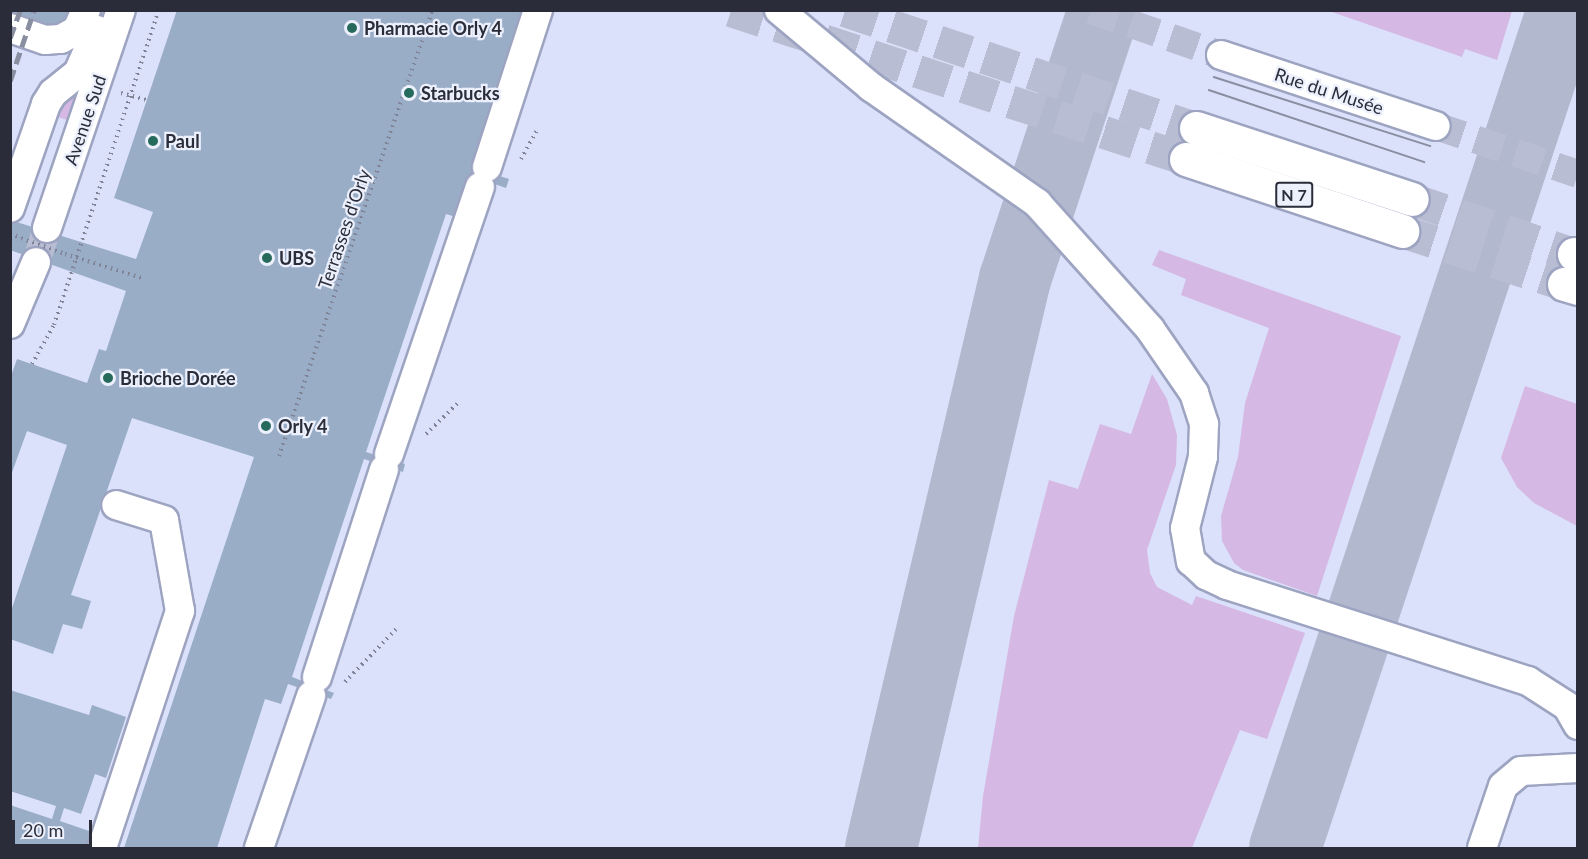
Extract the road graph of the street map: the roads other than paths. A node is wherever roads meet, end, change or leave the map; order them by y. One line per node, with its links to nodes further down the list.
1 (86, 10): 6 (street)
2 (103, 10): 12 (street)
3 (122, 10): 13 (street, Avenue Sud)
4 (537, 10): 21 (street)
5 (779, 10): 18 (street)
6 (10, 28)
7 (1221, 55): 8 (street, Rue du Musée)
8 (1436, 126)
9 (1196, 128): 11 (highway, N 7)
10 (1186, 159): 14 (highway, N 7)
11 (1412, 199)
12 (10, 208)
13 (48, 228)
14 (1402, 231)
15 (36, 262): 16 (street)
16 (10, 324)
17 (116, 505): 20 (street)
18 (1578, 725)
19 (1578, 768): 22 (street)
20 (102, 849)
21 (259, 849)
22 (1482, 849)

